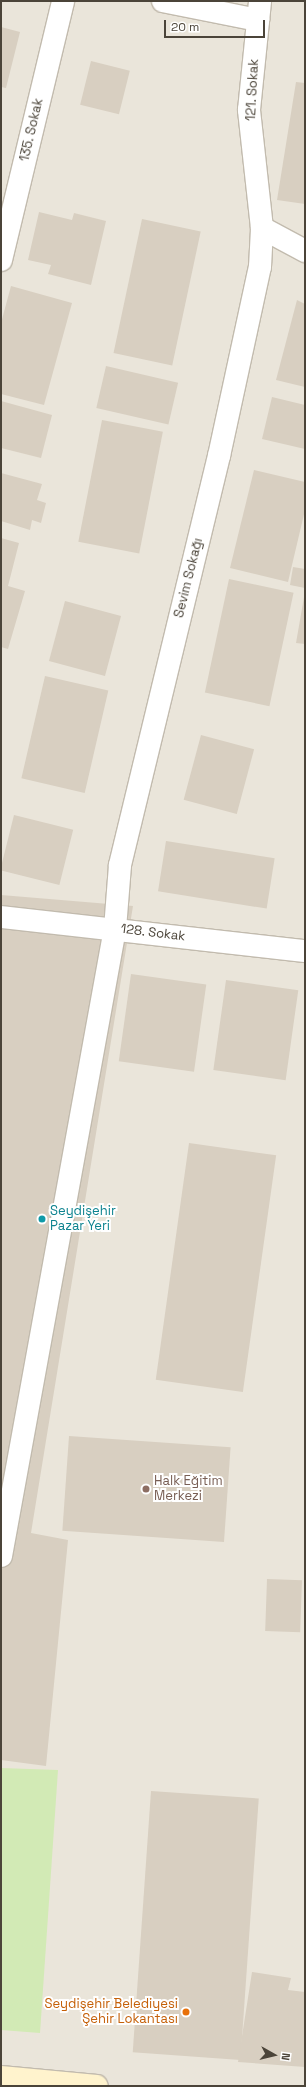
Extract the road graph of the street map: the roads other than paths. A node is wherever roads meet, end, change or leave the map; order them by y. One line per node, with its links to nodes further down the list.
1 (63, 1): 6 (street, 135. Sokak)
2 (163, 1): 3 (street)
3 (259, 10): 4 (street, 121. Sokak)
4 (262, 228): 5 (street); 8 (street, Sevim Sokağı)
5 (305, 251)
6 (1, 260)
7 (1, 917): 8 (street, 128. Sokak)
8 (115, 929): 9 (street, 128. Sokak); 10 (street, Sevim Sokağı)
9 (305, 951)
10 (1, 1556)
11 (1, 2077): 12 (main road)
12 (97, 2086)

